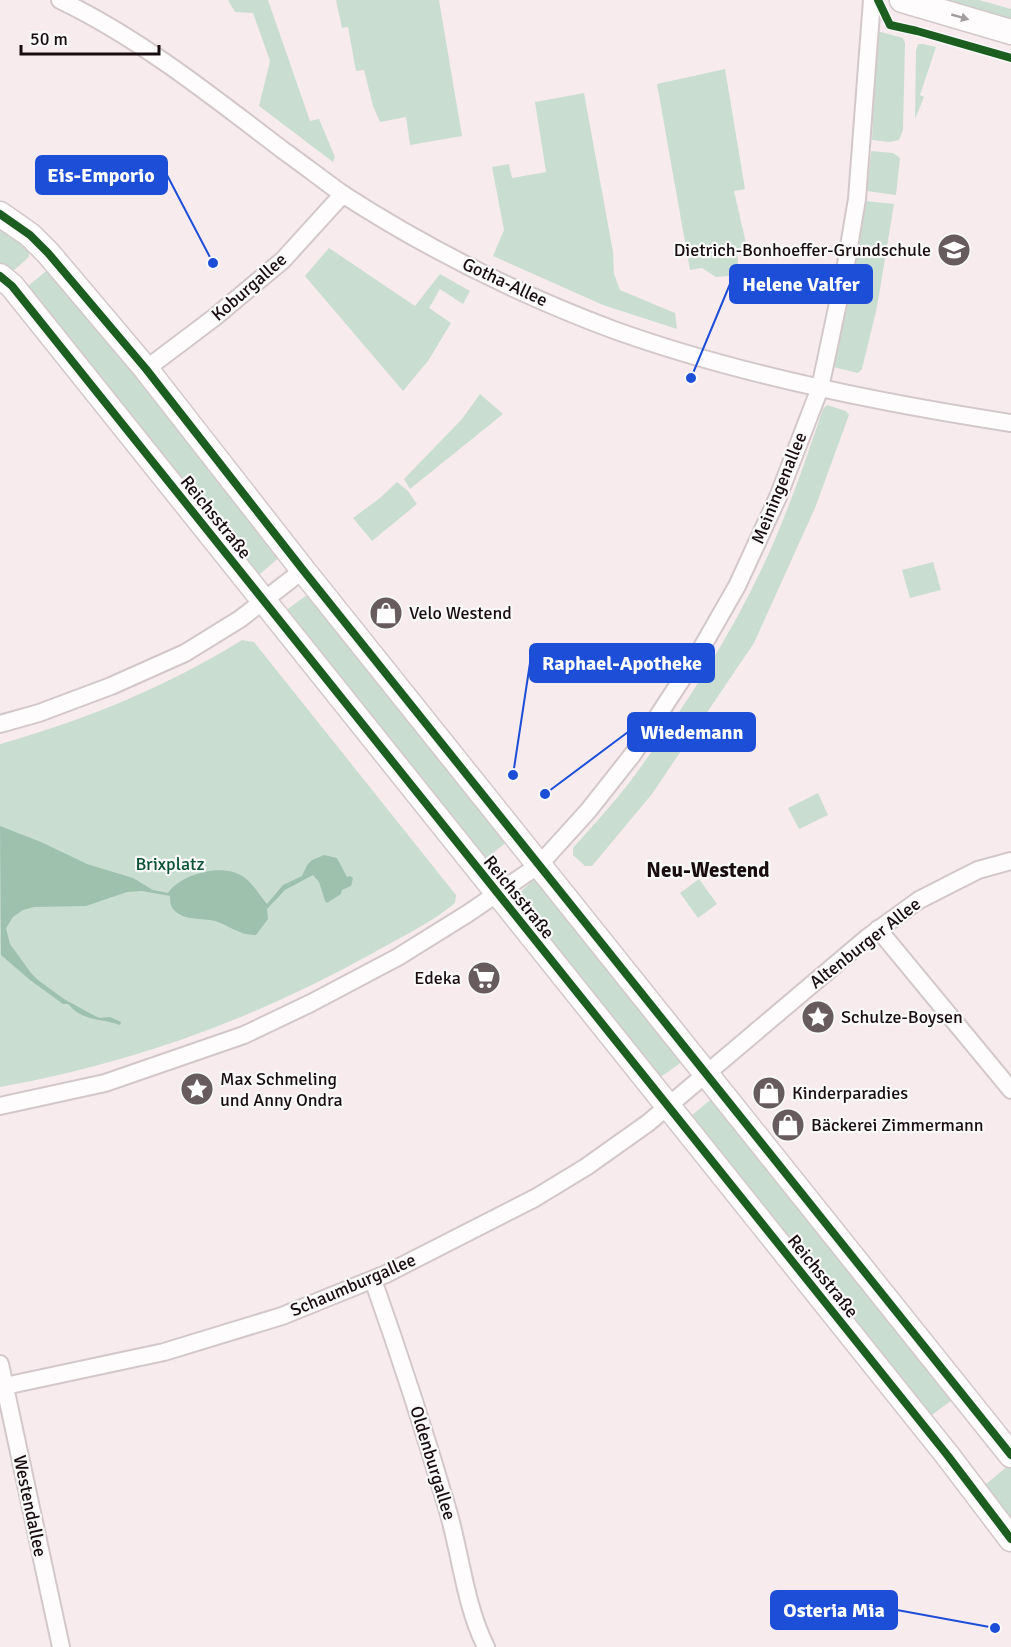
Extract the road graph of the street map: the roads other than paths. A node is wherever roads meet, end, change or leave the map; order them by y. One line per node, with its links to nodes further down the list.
1 (60, 0): 5 (street, Gotha-Allee)
2 (872, 0): 9 (street, Meiningenallee)
3 (902, 0): 4 (main road, one-way to 4)
4 (1011, 32)
5 (343, 194): 8 (street, Koburgallee); 9 (street, Gotha-Allee)
6 (0, 214): 8 (main road, Reichsstraße)
7 (0, 276): 12 (main road, Reichsstraße)
8 (146, 369): 11 (main road, Reichsstraße)
9 (820, 388): 10 (street, Gotha-Allee); 15 (street, Meiningenallee)
10 (1011, 423)
11 (303, 570): 12 (street); 15 (main road, Reichsstraße)
12 (264, 600): 13 (street); 16 (main road, Reichsstraße)
13 (0, 724)
14 (1011, 861): 17 (street, Altenburger Allee)
15 (539, 866): 16 (street, Meiningenallee); 18 (main road, Reichsstraße)
16 (497, 893): 20 (main road, Reichsstraße); 21 (street)
17 (878, 929): 18 (street, Altenburger Allee); 19 (street)
18 (705, 1073): 20 (street, Altenburger Allee); 25 (main road, Reichsstraße)
19 (1011, 1090)
20 (667, 1105): 22 (street, Schaumburgallee); 26 (main road, Reichsstraße)
21 (0, 1106)
22 (373, 1280): 24 (street, Schaumburgallee); 28 (street, Oldenburgallee)
23 (0, 1364): 24 (street, Westendallee)
24 (5, 1386): 27 (street, Westendallee)
25 (1011, 1455)
26 (1011, 1539)
27 (61, 1647)
28 (486, 1647)

